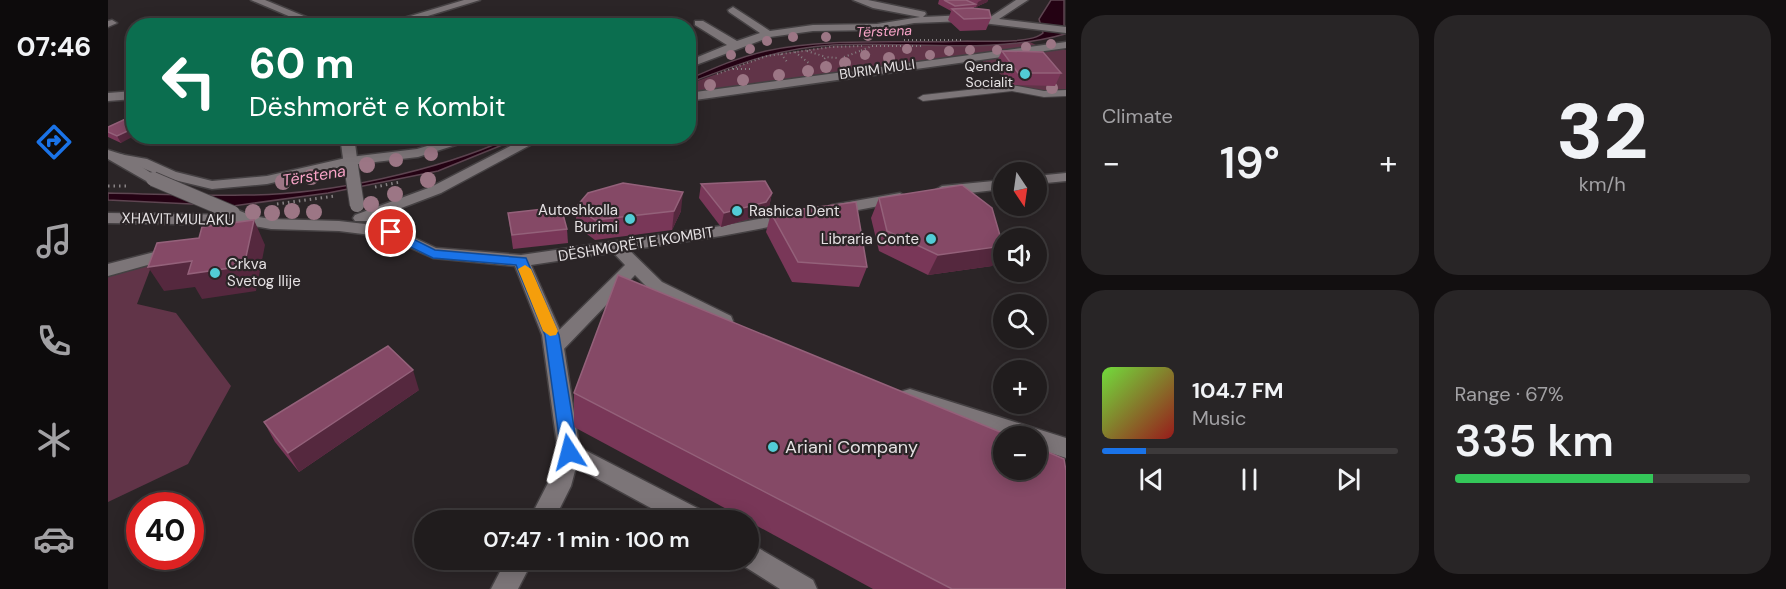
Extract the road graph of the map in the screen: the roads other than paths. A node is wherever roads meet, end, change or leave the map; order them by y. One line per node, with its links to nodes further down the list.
1 (256, 0): 6 (street)
2 (475, 0): 7 (street)
3 (858, 0): 8 (street)
4 (1023, 0): 9 (street)
5 (733, 10): 12 (street)
6 (302, 18)
7 (411, 18)
8 (967, 18): 9 (street); 12 (street)
9 (991, 21): 11 (street)
10 (699, 23): 13 (street)
11 (1066, 30)
12 (768, 34): 13 (street)
13 (735, 45): 15 (street)
14 (1066, 45): 18 (street, BURIM MULI)
15 (696, 61)
16 (1066, 93): 20 (lane)
17 (126, 96): 19 (street)
18 (696, 96)
19 (108, 97)
20 (923, 98)
21 (348, 144): 25 (street)
22 (450, 144): 25 (street)
23 (525, 144): 29 (street)
24 (114, 156): 25 (street); 30 (street, bridge)
25 (351, 164): 29 (street, bridge)
26 (1066, 177): 27 (street)
27 (1047, 179)
28 (993, 185): 35 (street, DËSHMORËT E KOMBIT)
29 (359, 212): 33 (street)
30 (241, 217): 31 (street, XHAVIT MULAKU); 32 (street, DËSHMORËT E KOMBIT)
31 (108, 218)
32 (271, 224): 33 (street, DËSHMORËT E KOMBIT); 34 (street, DËSHMORËT E KOMBIT)
33 (391, 232): 37 (street, DËSHMORËT E KOMBIT)
34 (228, 236)
35 (615, 247): 37 (street, DËSHMORËT E KOMBIT); 38 (street)
36 (185, 249): 39 (street)
37 (521, 261): 41 (street)
38 (634, 265): 40 (street); 41 (street)
39 (108, 270)
40 (738, 327)
41 (554, 347): 46 (street)
42 (896, 393): 43 (street)
43 (1000, 426)
44 (1047, 442): 45 (street)
45 (1066, 448)
46 (569, 452): 47 (street); 48 (street)
47 (546, 510)
48 (677, 510)
49 (759, 561): 52 (street)
50 (514, 570): 51 (street)
51 (504, 589)
52 (804, 589)

